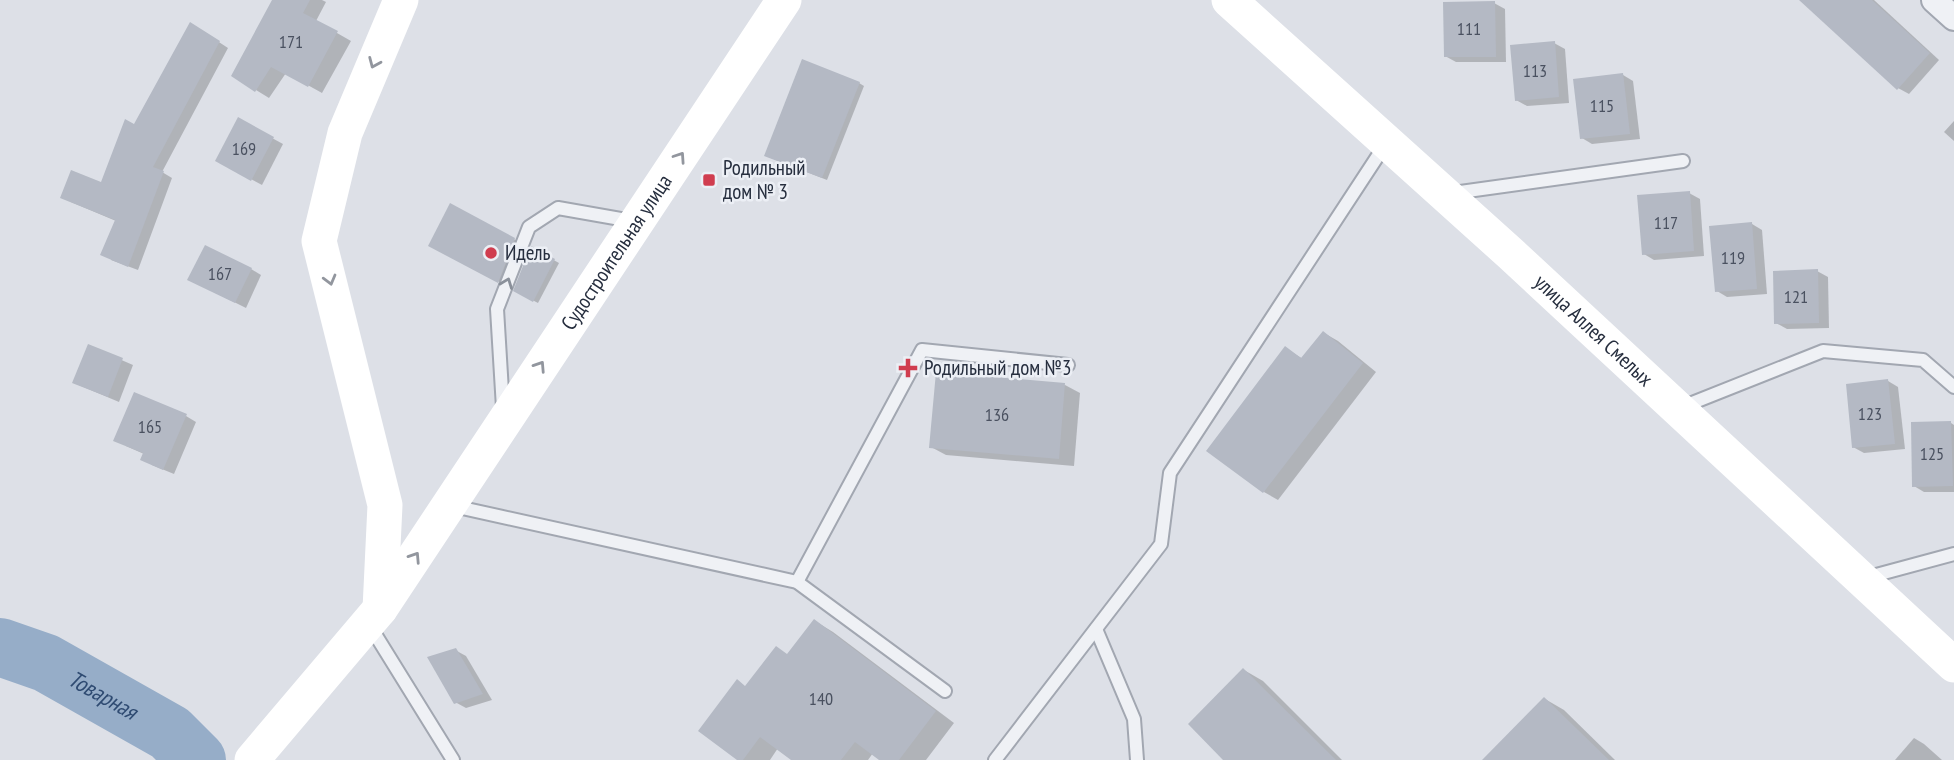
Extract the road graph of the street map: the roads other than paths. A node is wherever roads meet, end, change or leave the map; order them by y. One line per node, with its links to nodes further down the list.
1 (401, 0): 14 (main road, one-way to 14)
2 (784, 0): 9 (main road, Судостроительная улица, one-way to 2)
3 (1229, 0): 6 (main road, улица Аллея Смелых)
4 (1934, 0): 5 (street)
5 (1954, 18)
6 (1387, 142): 8 (main road, улица Аллея Смелых); 20 (lane)
7 (1683, 162): 8 (lane)
8 (1446, 195): 12 (main road, улица Аллея Смелых)
9 (635, 222): 13 (main road, Судостроительная улица, one-way to 9); 13 (lane, one-way to 9)
10 (1068, 365): 18 (lane)
11 (1954, 387): 12 (lane)
12 (1678, 409): 17 (main road, улица Аллея Смелых)
13 (504, 422): 15 (main road, Судостроительная улица)
14 (385, 505): 15 (main road); 19 (main road)
15 (449, 505): 18 (lane); 19 (main road, Судостроительная улица, one-way to 15)
16 (1954, 554): 17 (lane)
17 (1861, 579): 21 (main road, улица Аллея Смелых)
18 (797, 582): 22 (lane)
19 (374, 616): 23 (main road, Судостроительная улица); 24 (lane)
20 (1096, 629): 25 (lane); 26 (lane)
21 (1954, 665)
22 (945, 691)
23 (252, 760)
24 (453, 760)
25 (995, 760)
26 (1137, 760)

